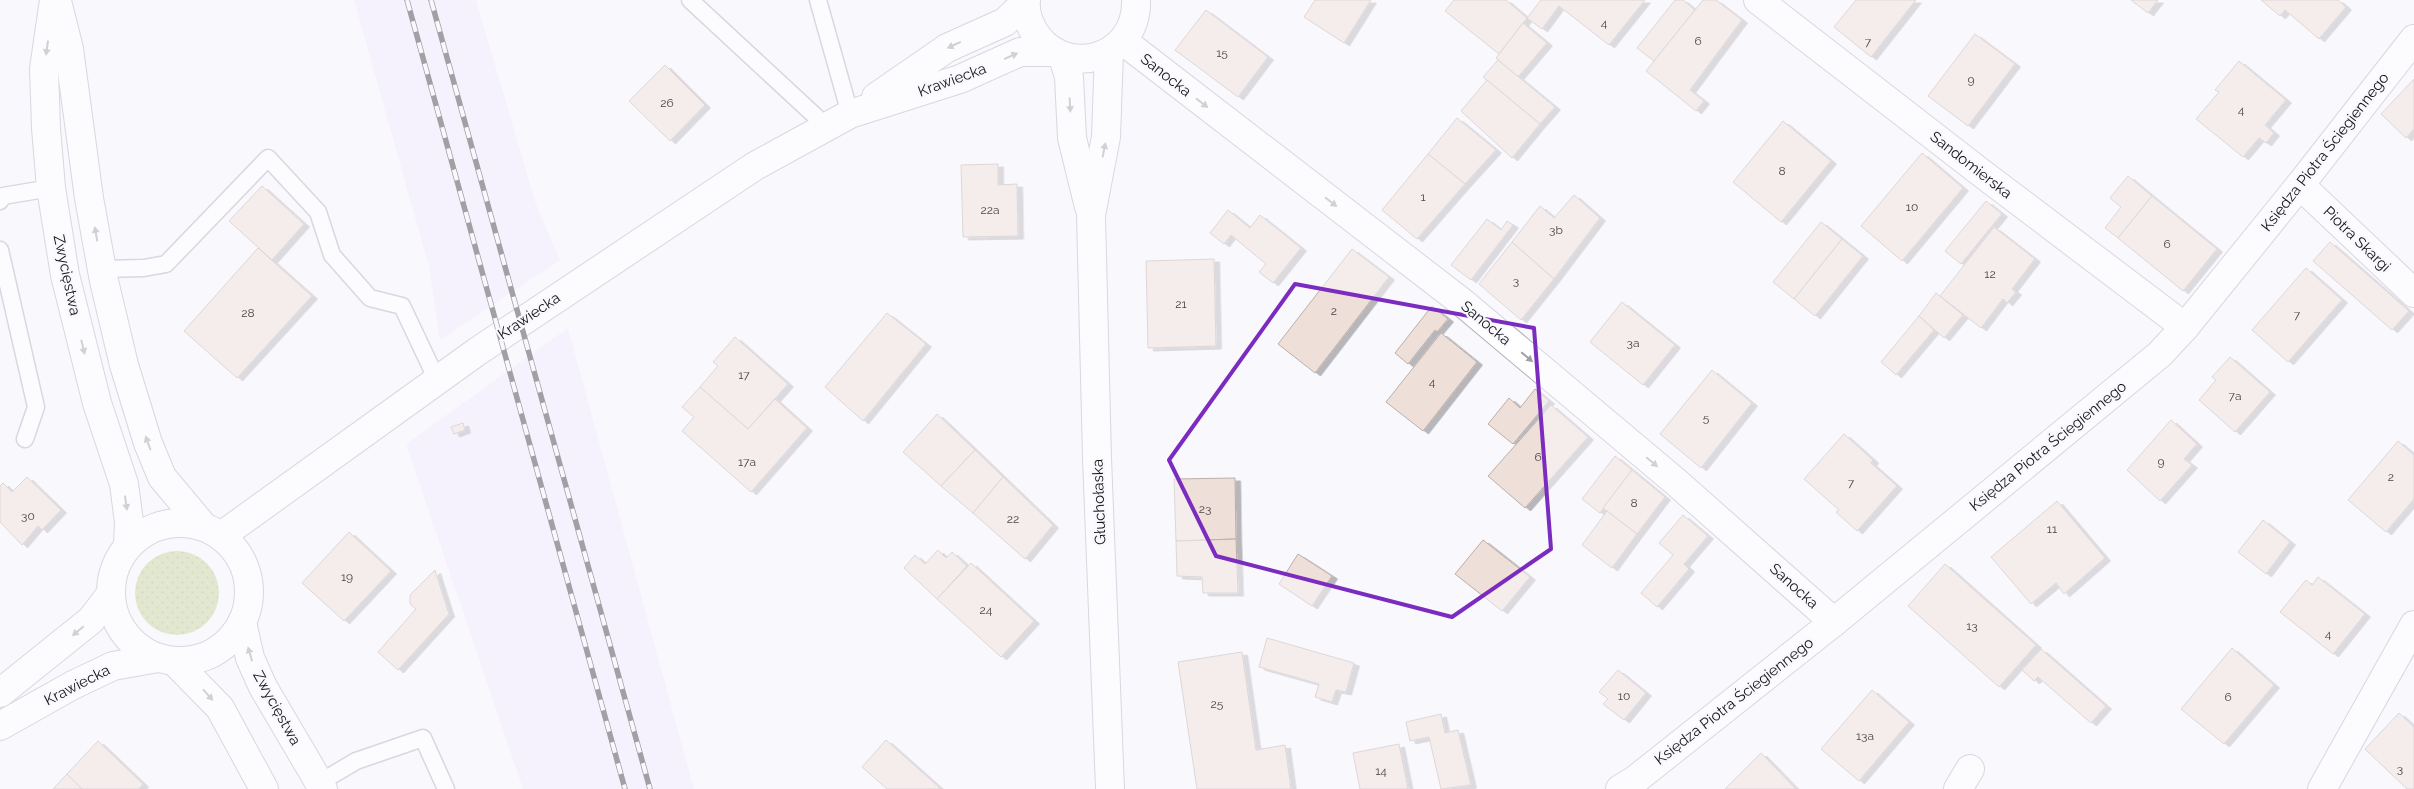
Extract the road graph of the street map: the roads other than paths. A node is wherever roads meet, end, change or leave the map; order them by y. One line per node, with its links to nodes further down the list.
1 (56, 0): 12 (street, Zwycięstwa, one-way to 12); 16 (street, Zwycięstwa, one-way to 1)
2 (690, 0): 10 (lane)
3 (818, 0): 10 (lane)
4 (1758, 0): 18 (street, Sandomierska)
5 (1026, 2): 9 (street); 10 (street, Krawiecka, one-way to 10)
6 (1140, 3): 8 (street)
7 (2414, 39): 11 (street, Księdza Piotra Ściegiennego)
8 (1116, 46): 9 (street, Krawiecka); 14 (street, Głuchołaska, one-way to 8); 25 (street, Sanocka, one-way to 25)
9 (1059, 54): 10 (street, Krawiecka, one-way to 9); 14 (street, Głuchołaska, one-way to 14)
10 (838, 120): 19 (street, Krawiecka)
11 (2300, 185): 17 (street, Piotra Skargi); 18 (street, Księdza Piotra Ściegiennego)
12 (51, 188): 13 (lane); 22 (street, Zwycięstwa, one-way to 22)
13 (0, 201)
14 (1091, 215): 33 (street, Głuchołaska)
15 (0, 250): 20 (lane)
16 (102, 269): 19 (lane); 21 (street, Zwycięstwa, one-way to 16)
17 (2414, 293)
18 (2185, 327): 25 (street, Księdza Piotra Ściegiennego)
19 (437, 380): 21 (street, Krawiecka)
20 (25, 439)
21 (212, 531): 22 (street); 24 (street)
22 (128, 545): 23 (street)
23 (110, 595): 27 (street); 28 (street, one-way to 28)
24 (242, 622): 27 (street); 30 (street, Zwycięstwa, one-way to 24)
25 (1834, 622): 34 (street, Księdza Piotra Ściegiennego)
26 (2414, 625): 35 (street)
27 (166, 659): 29 (street, Krawiecka); 31 (street, one-way to 31)
28 (0, 693)
29 (0, 726)
30 (321, 786): 32 (lane)
31 (264, 789)
32 (446, 789)
33 (1110, 789)
34 (1620, 789)
35 (2322, 789)

